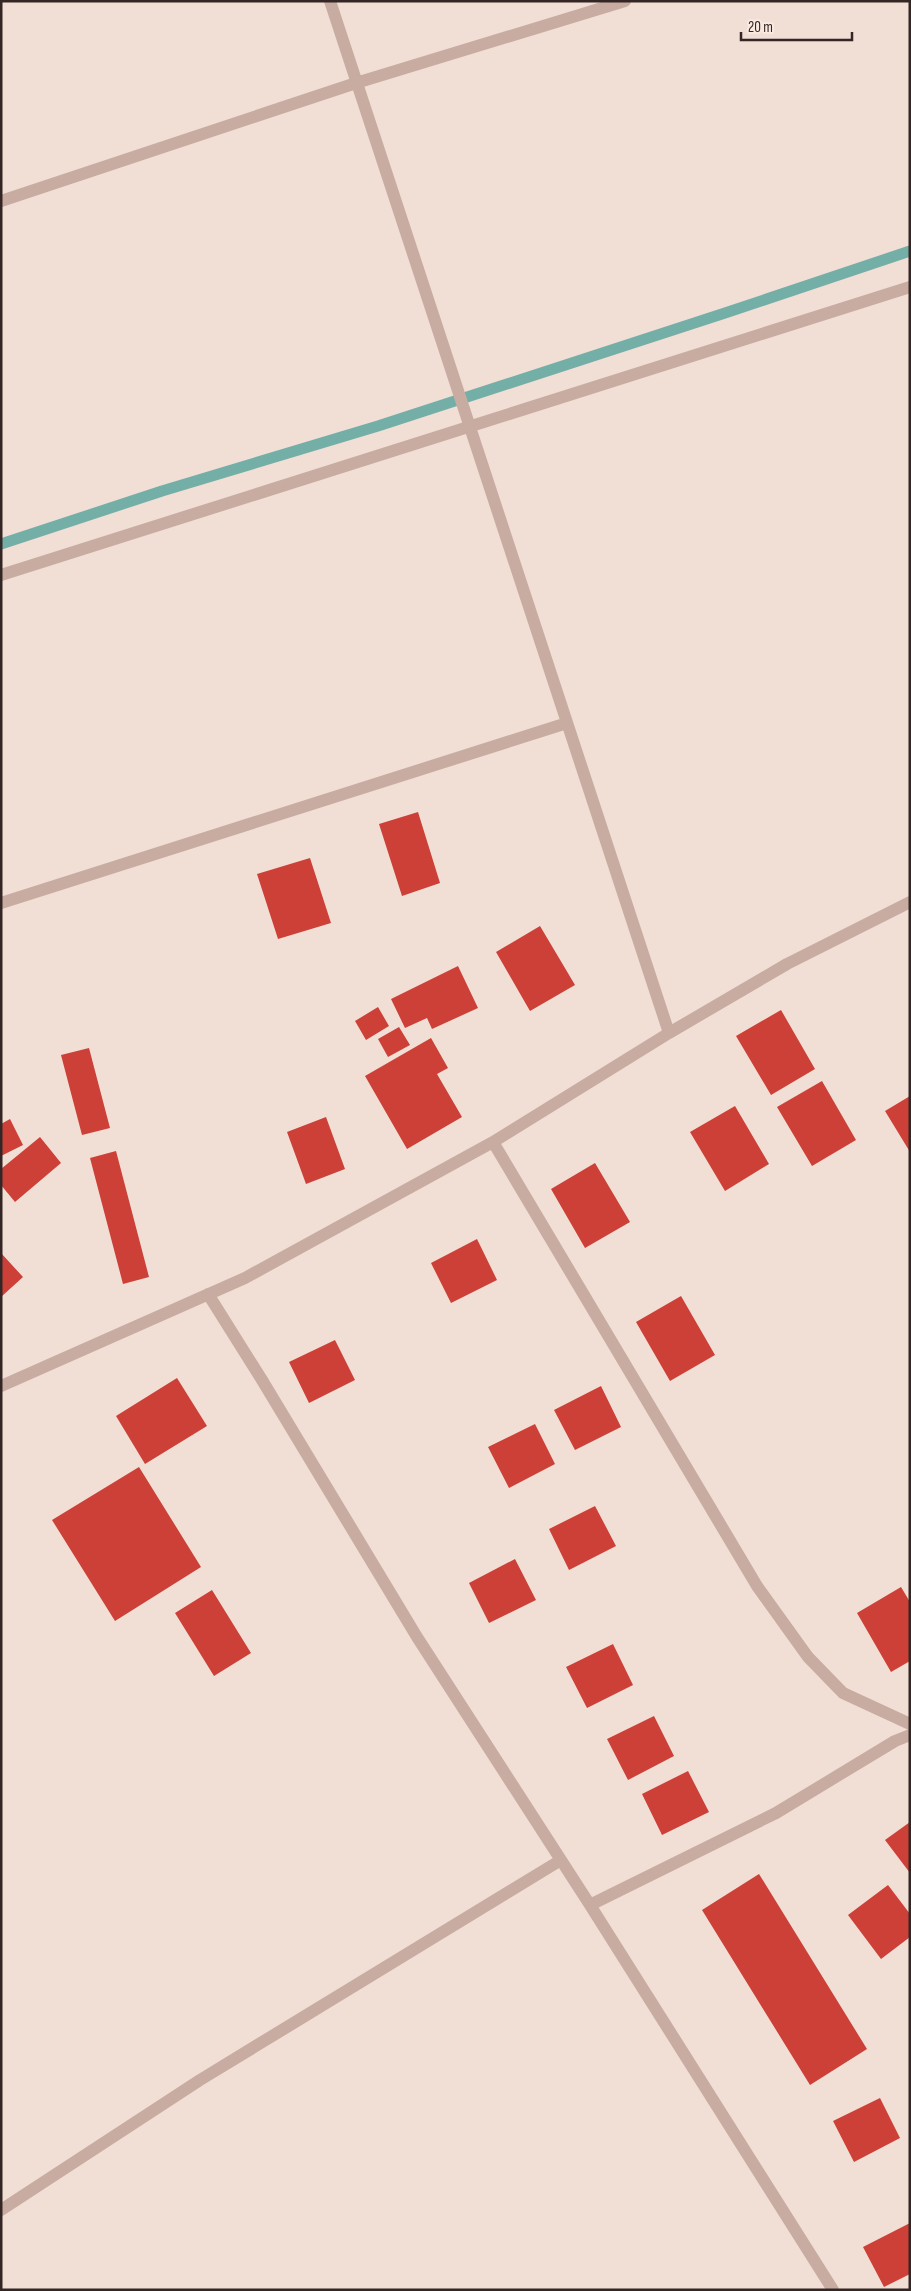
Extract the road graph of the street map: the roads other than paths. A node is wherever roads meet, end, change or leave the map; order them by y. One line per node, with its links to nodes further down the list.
1 (330, 1): 3 (street)
2 (625, 1): 3 (street)
3 (356, 83): 4 (street); 6 (street)
4 (1, 201)
5 (910, 286): 6 (street)
6 (469, 426): 7 (street); 8 (street)
7 (1, 575)
8 (567, 724): 10 (street); 11 (street)
9 (910, 902): 11 (street)
10 (1, 903)
11 (669, 1033): 12 (street)
12 (493, 1142): 13 (street); 15 (street)
13 (208, 1294): 14 (street); 17 (street)
14 (1, 1386)
15 (910, 1724)
16 (910, 1736): 18 (street)
17 (561, 1860): 18 (street); 19 (street)
18 (590, 1905): 20 (street)
19 (1, 2210)
20 (833, 2290)

